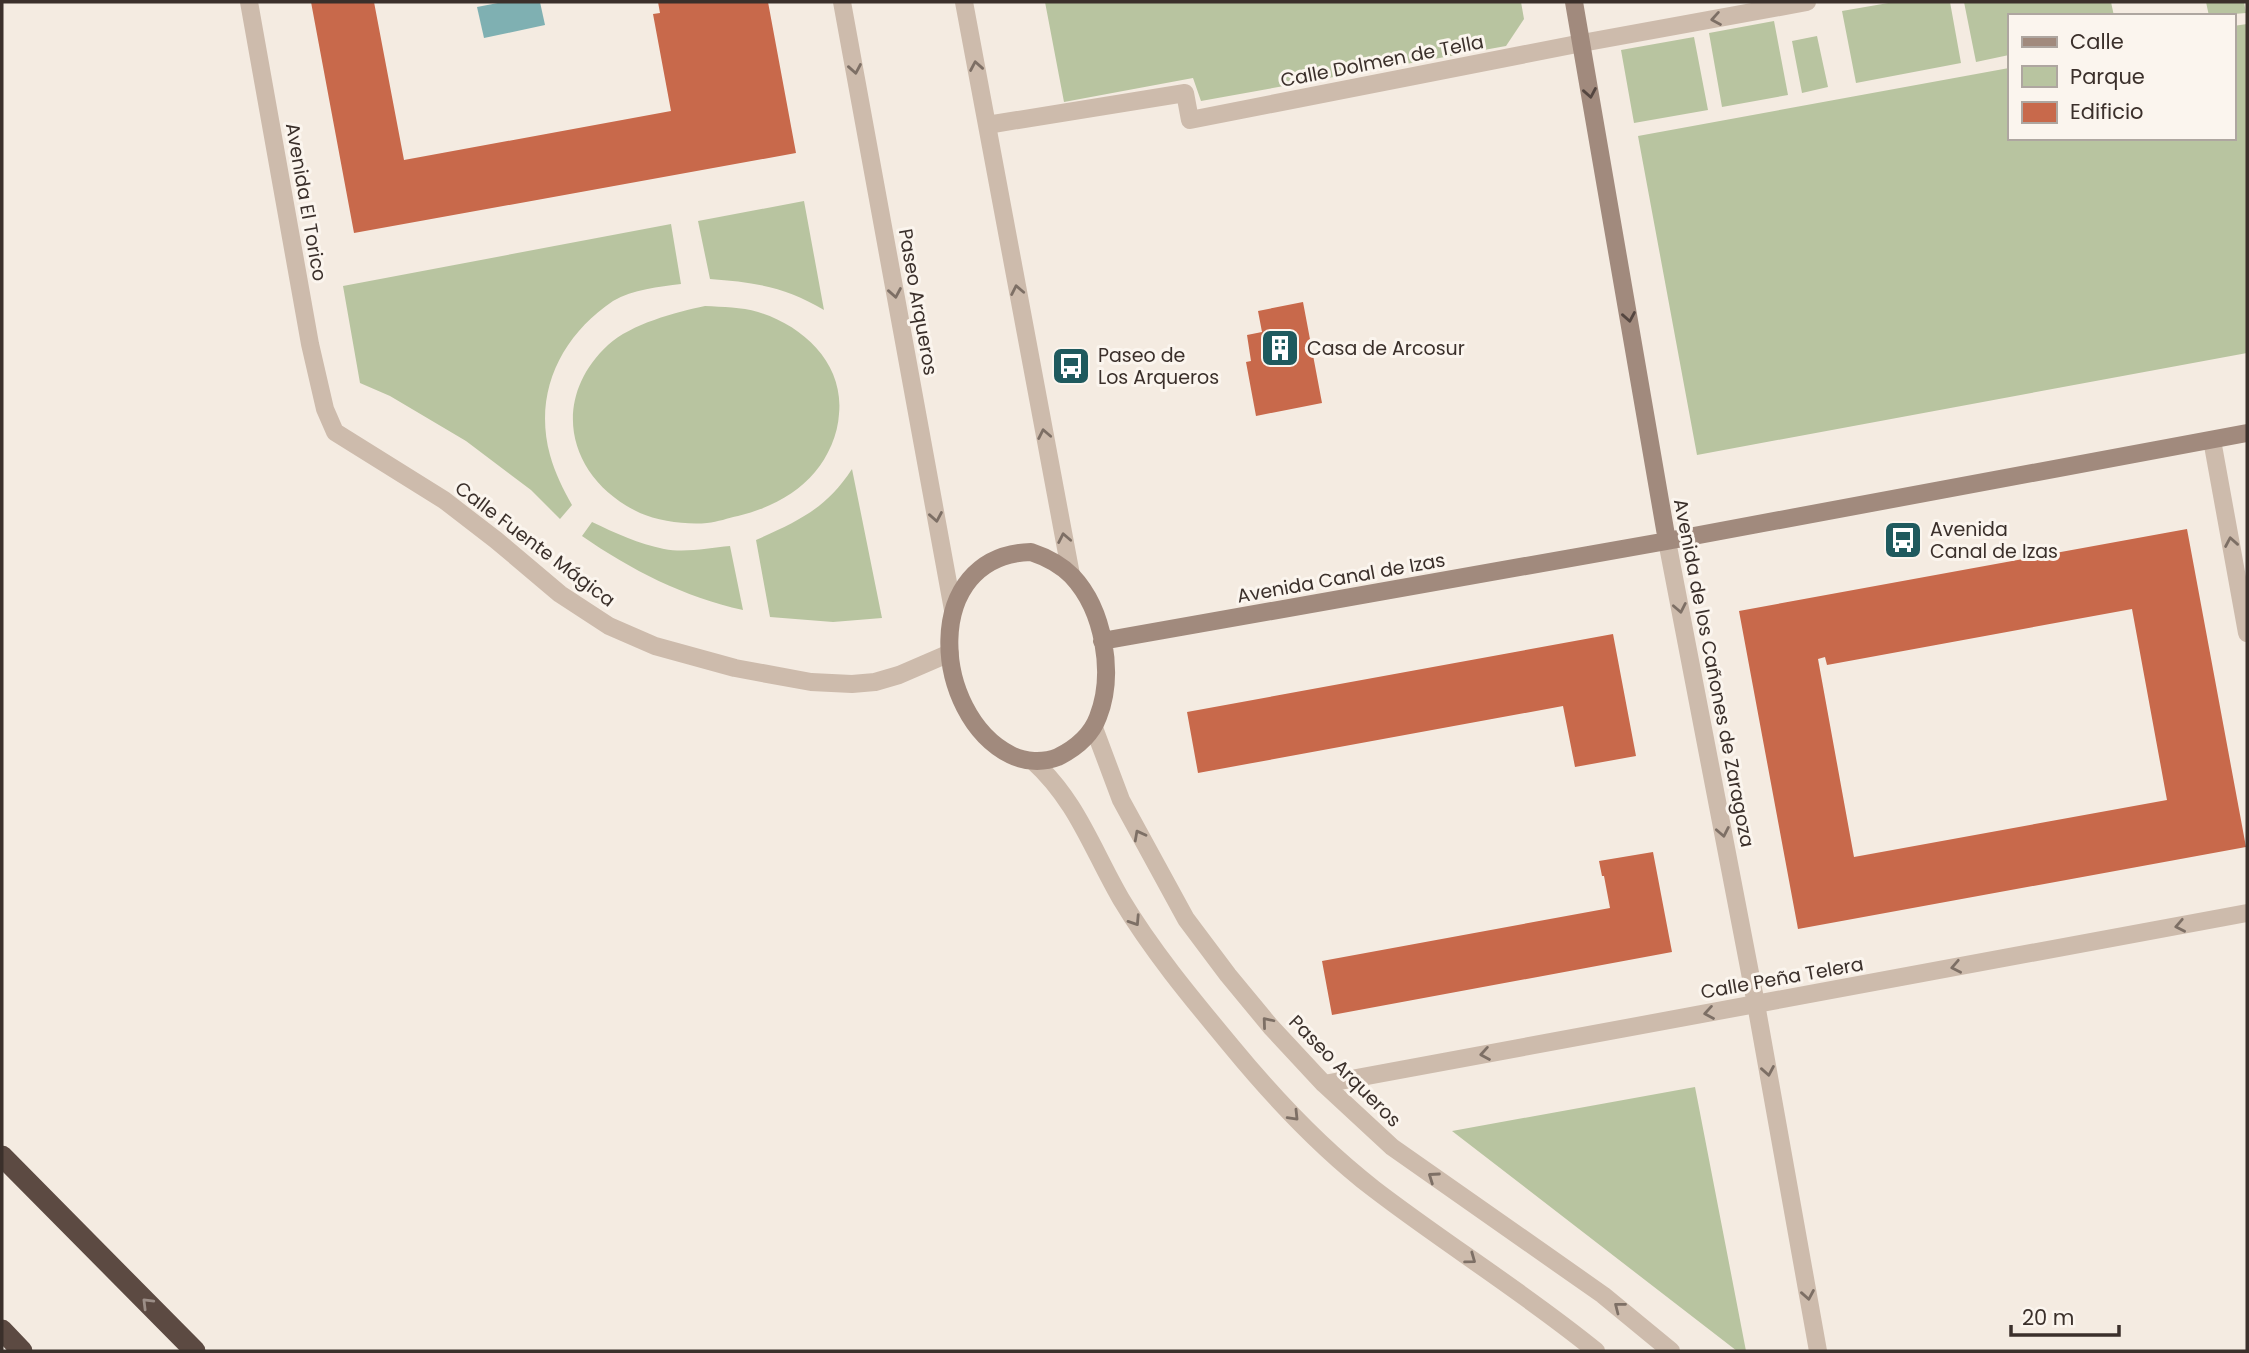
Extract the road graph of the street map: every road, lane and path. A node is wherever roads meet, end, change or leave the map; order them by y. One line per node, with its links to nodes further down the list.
1 (249, 2): 8 (street, Avenida El Torico)
2 (842, 2): 13 (street, Paseo Arqueros, one-way to 13)
3 (964, 2): 7 (street, one-way to 3)
4 (1574, 2): 6 (street, Avenida de los Cañones de Zaragoza)
5 (1807, 2): 6 (street, Calle Dolmen de Tella, one-way to 6)
6 (1581, 43): 7 (street, Calle Dolmen de Tella); 11 (street, Avenida de los Cañones de Zaragoza, one-way to 11)
7 (987, 125): 12 (street, one-way to 7)
8 (325, 409): 16 (street, Calle Fuente Mágica)
9 (2247, 433): 10 (street, Avenida Canal de Izas)
10 (2212, 440): 11 (street, Avenida Canal de Izas); 14 (street, one-way to 10)
11 (1667, 541): 15 (street, Avenida Canal de Izas); 20 (street, Avenida de los Cañones de Zaragoza, one-way to 20)
12 (1071, 575): 13 (street); 15 (street)
13 (953, 610): 16 (street)
14 (2247, 634)
15 (1102, 641): 17 (street)
16 (950, 653): 18 (street)
17 (1094, 728): 18 (street); 21 (street, Paseo Arqueros, one-way to 17)
18 (1033, 761): 26 (street, one-way to 26)
19 (2247, 913): 20 (street, Calle Peña Telera, one-way to 20)
20 (1756, 1004): 21 (street, Calle Peña Telera, one-way to 21); 28 (street, Avenida de los Cañones de Zaragoza, one-way to 28)
21 (1324, 1084): 27 (street, Paseo Arqueros, one-way to 21)
22 (2, 1156): 25 (highway, one-way to 22)
23 (2, 1330): 24 (highway)
24 (22, 1351)
25 (195, 1351)
26 (1596, 1351)
27 (1671, 1351)
28 (1818, 1351)

